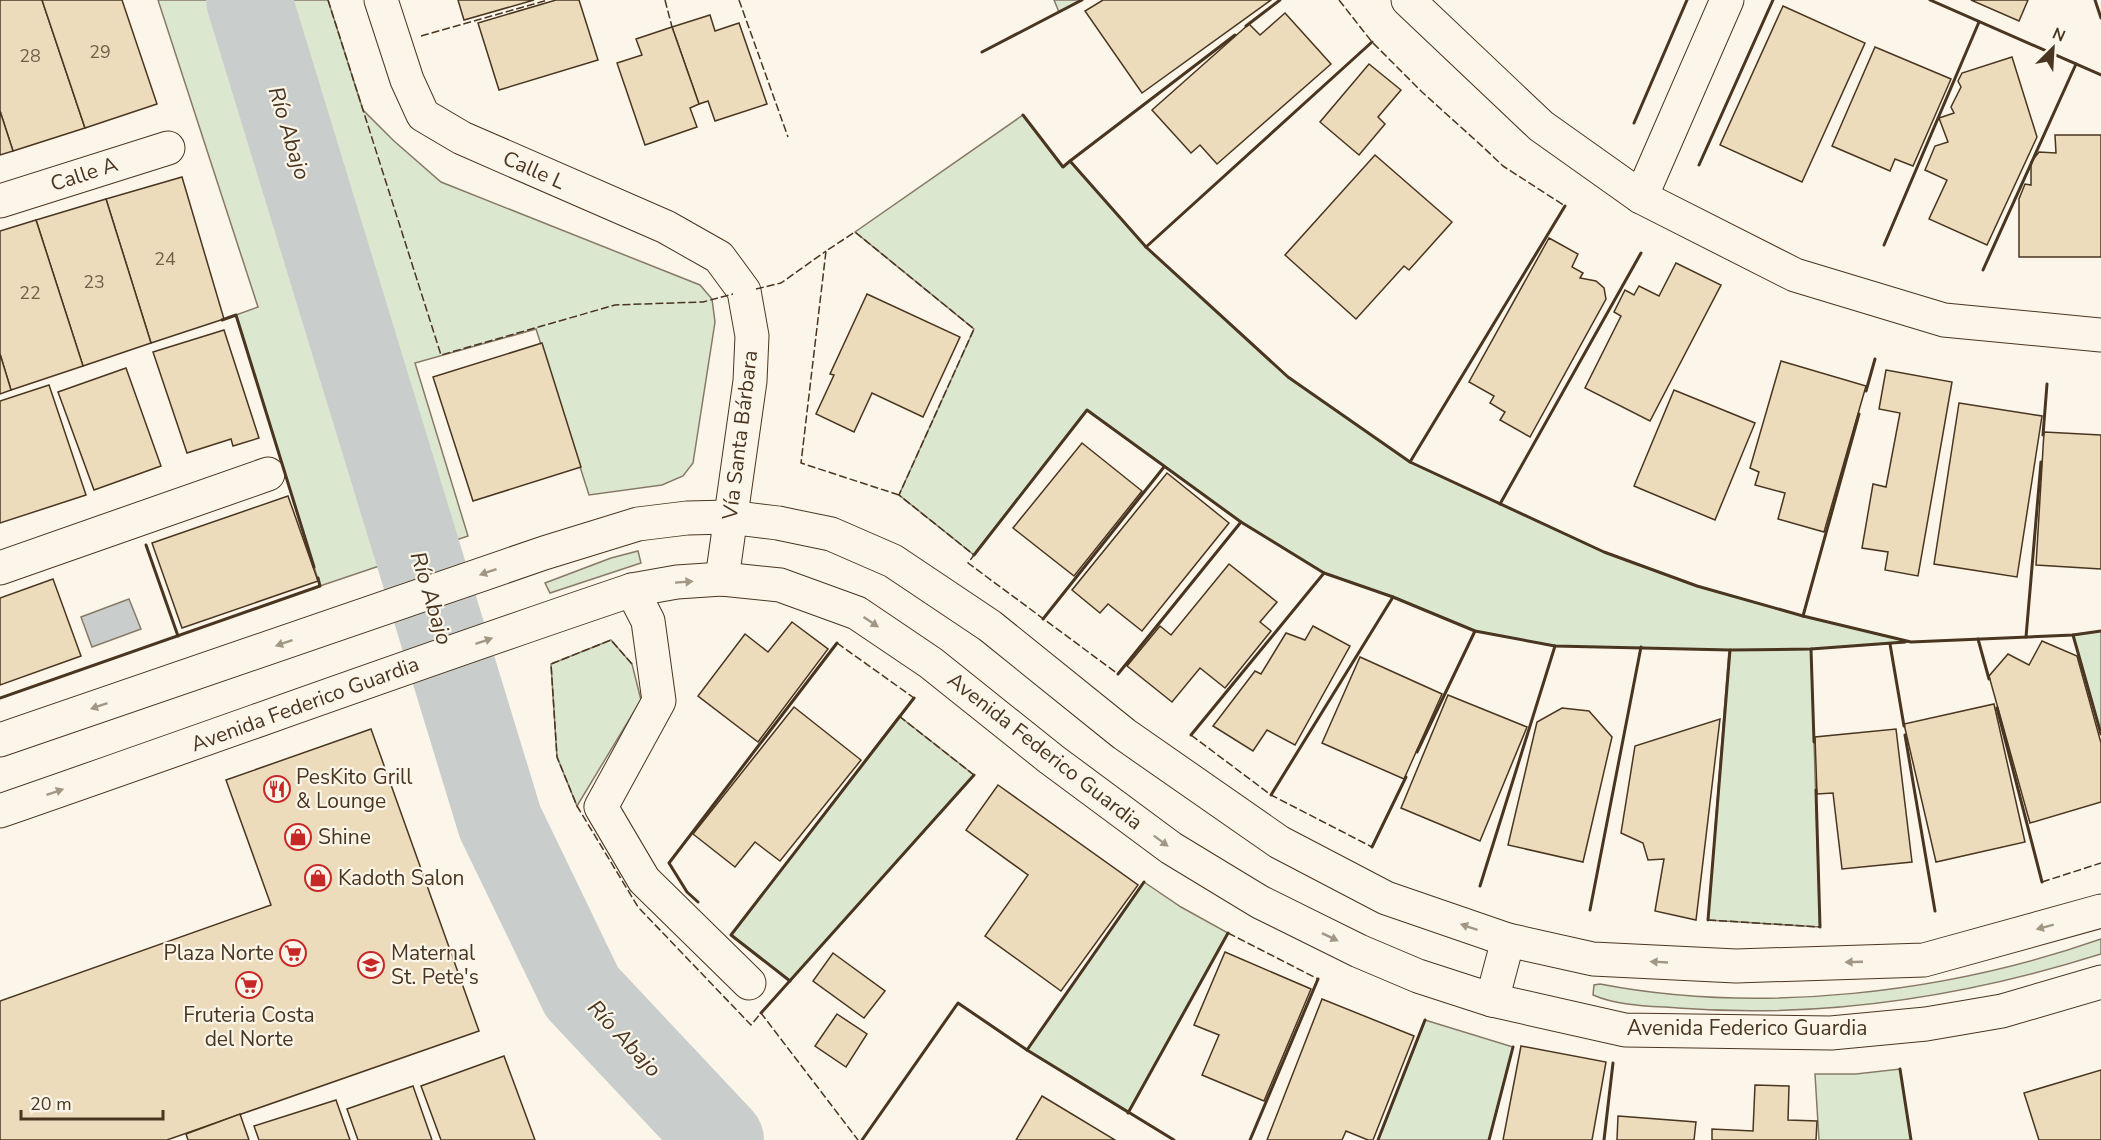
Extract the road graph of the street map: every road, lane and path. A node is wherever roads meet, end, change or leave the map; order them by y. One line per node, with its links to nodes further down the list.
1 (381, 0): 7 (street, Calle L)
2 (1408, 0): 5 (street)
3 (1727, 0): 5 (street)
4 (168, 148): 6 (street, Calle A)
5 (1641, 197): 8 (street)
6 (0, 201)
7 (744, 291): 10 (street, Vía Santa Bárbara)
8 (2101, 335)
9 (268, 474): 11 (street)
10 (729, 517): 12 (street, Vía Santa Bárbara); 14 (street, one-way to 14); 17 (street, one-way to 10)
11 (0, 568)
12 (722, 579): 13 (street, Avenida Federico Guardia, one-way to 12); 20 (street, Avenida Federico Guardia, one-way to 20)
13 (632, 590): 15 (street, Avenida Federico Guardia, one-way to 13); 19 (street)
14 (0, 740)
15 (0, 811)
16 (2101, 911): 17 (street, one-way to 17)
17 (1508, 940): 20 (street)
18 (2101, 982): 20 (street, Avenida Federico Guardia)
19 (749, 983)
20 (1492, 1000)

